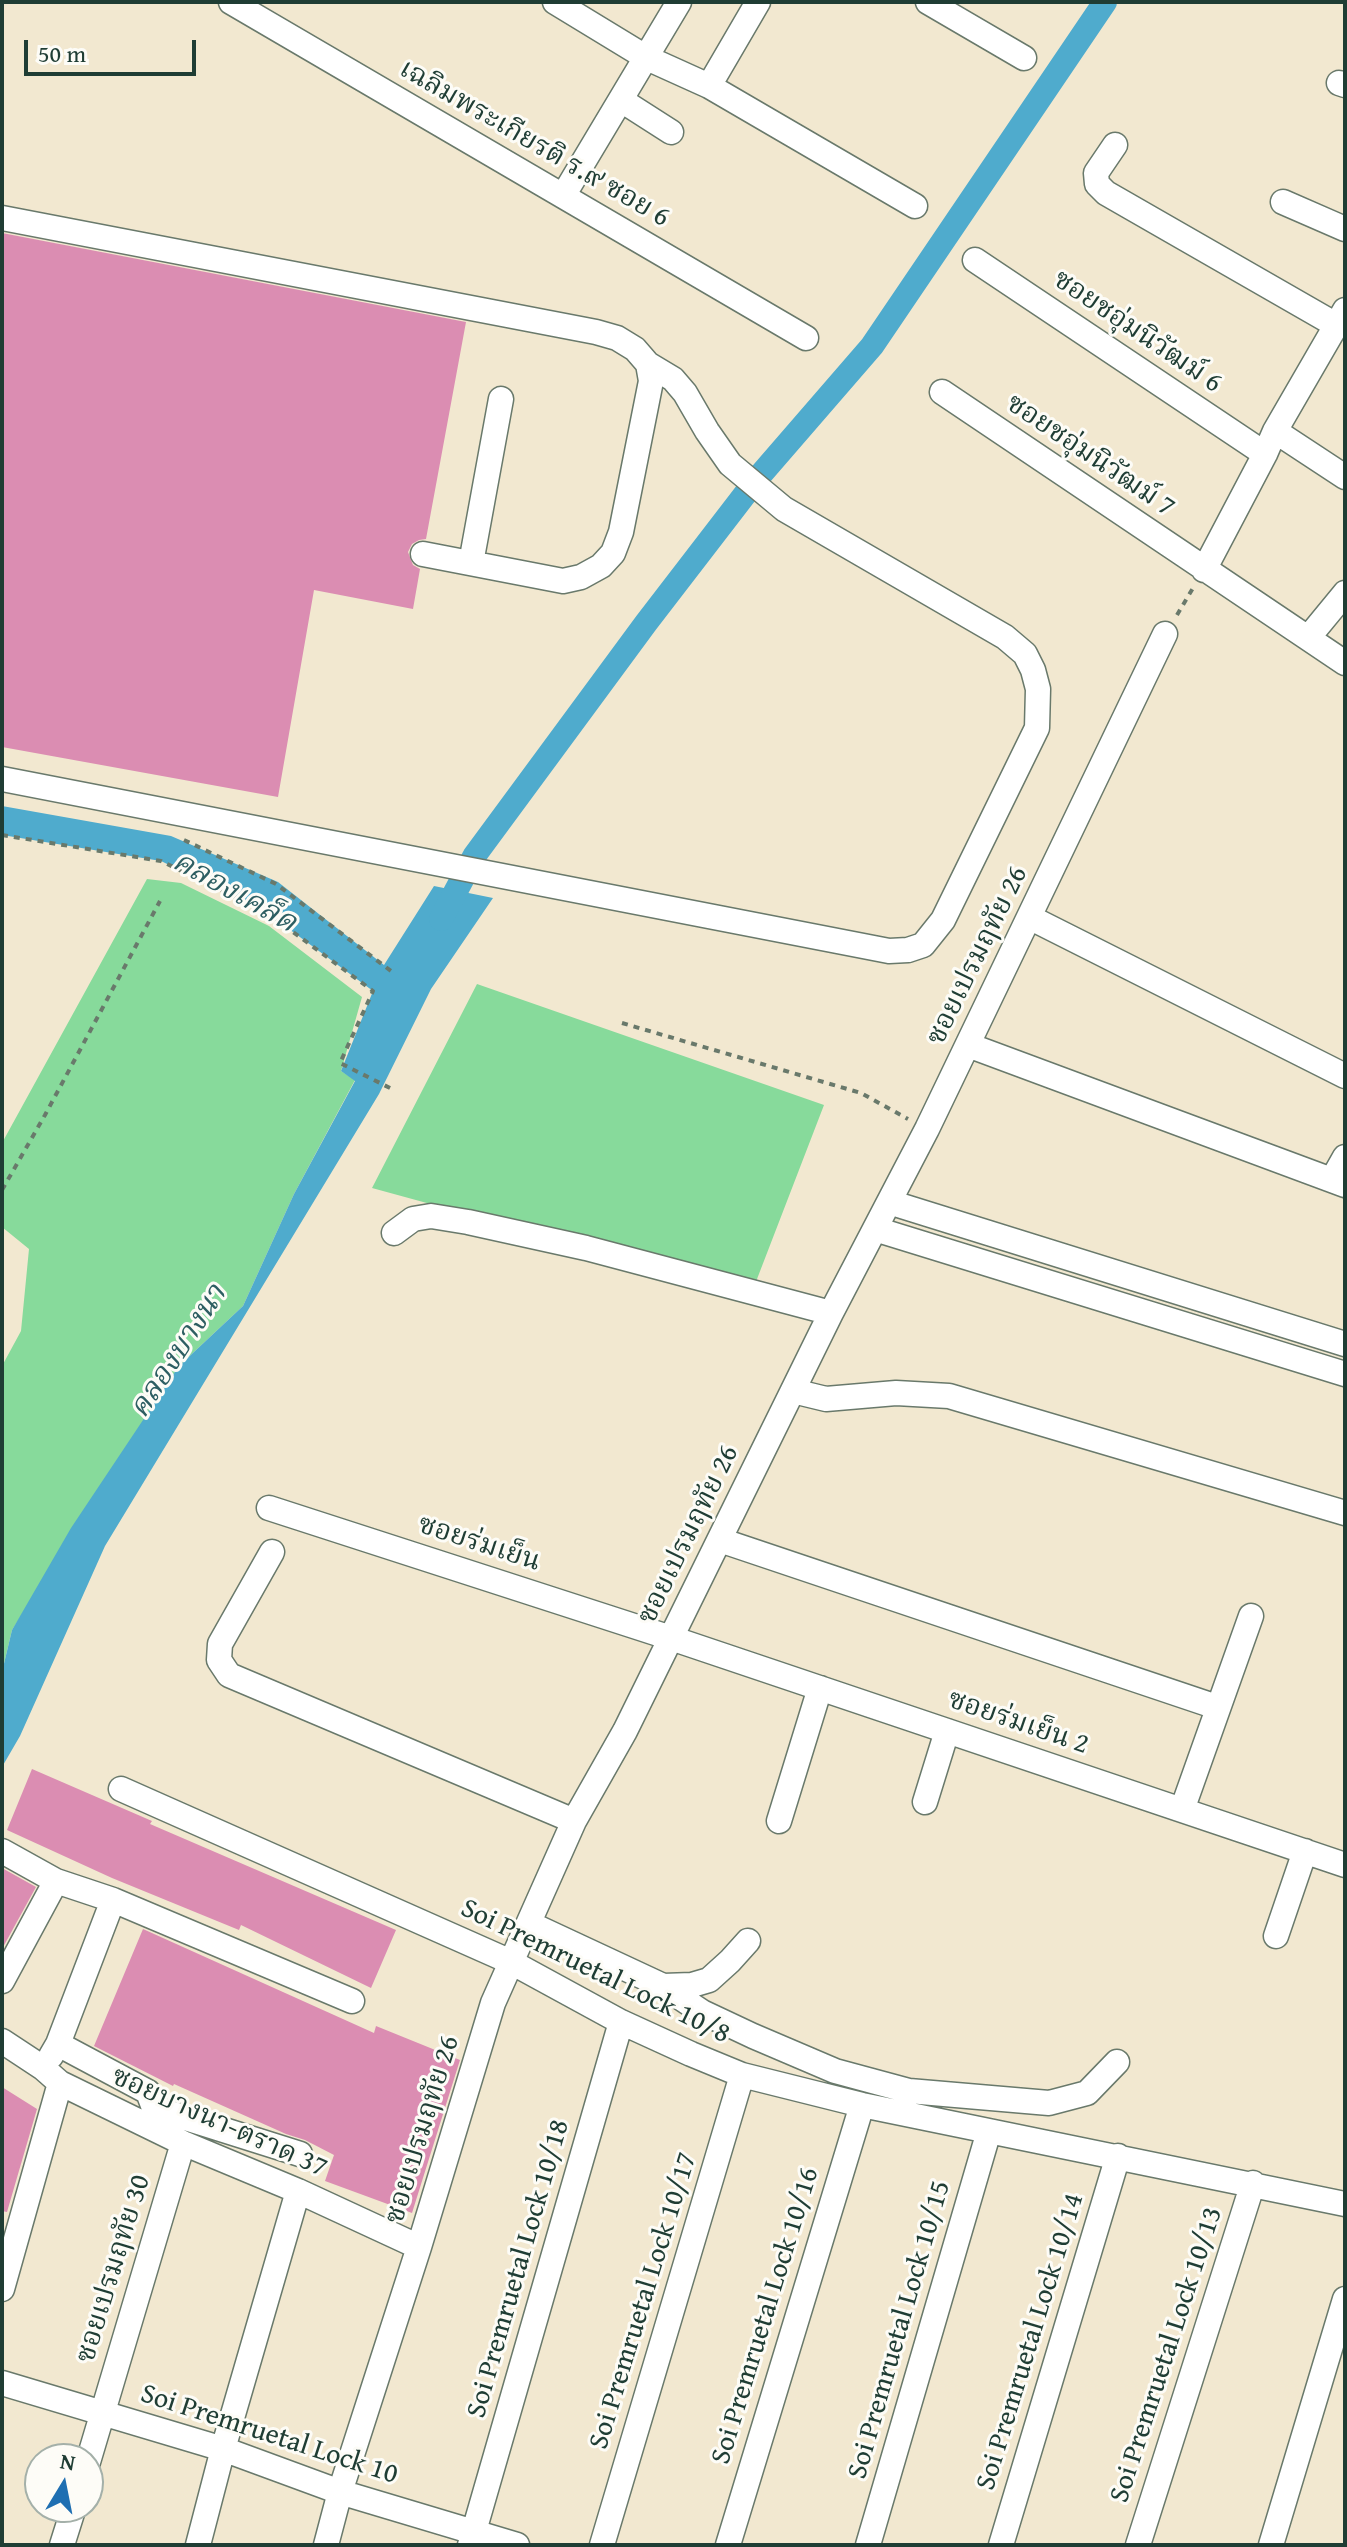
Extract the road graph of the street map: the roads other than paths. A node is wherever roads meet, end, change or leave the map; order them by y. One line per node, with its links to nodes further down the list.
1 (231, 2): 12 (street, เฉลิมพระเกียรติ ร.๙ ซอย 6)
2 (555, 2): 6 (street)
3 (679, 2): 6 (street)
4 (758, 2): 8 (street)
5 (928, 2): 7 (street)
6 (647, 58): 8 (street); 9 (street)
7 (1024, 58)
8 (709, 86): 14 (street)
9 (621, 100): 10 (street); 12 (street)
10 (671, 132)
11 (1115, 145): 18 (street)
12 (563, 196): 19 (street, เฉลิมพระเกียรติ ร.๙ ซอย 6)
13 (1283, 202): 16 (street)
14 (915, 206)
15 (2, 218): 20 (street)
16 (1345, 229)
17 (975, 260): 24 (street, ซอยชอุ่มนิวัฒม์ 6)
18 (1341, 318): 23 (street)
19 (806, 338)
20 (648, 364): 27 (street); 33 (street)
21 (942, 392): 28 (street, ซอยชอุ่มนิวัฒม์ 7)
22 (501, 399): 27 (street)
23 (1275, 431): 24 (street); 25 (street)
24 (1265, 454): 28 (street)
25 (1345, 477)
26 (423, 554): 27 (street)
27 (471, 563)
28 (1204, 570): 31 (street, ซอยชอุ่มนิวัฒม์ 7)
29 (1345, 593): 31 (street)
30 (1165, 634): 34 (street, ซอยเปรมฤทัย 26)
31 (1308, 638): 32 (street, ซอยชอุ่มนิวัฒม์ 7)
32 (1345, 663)
33 (2, 779)
34 (1029, 917): 35 (street, ซอยเปรมฤทัย 26); 36 (street)
35 (968, 1045): 38 (street); 39 (street, ซอยเปรมฤทัย 26)
36 (1345, 1076)
37 (1345, 1157): 38 (street)
38 (1339, 1183)
39 (889, 1202): 40 (street, ซอยเปรมฤทัย 26); 42 (street)
40 (875, 1229): 43 (street); 45 (street, ซอยเปรมฤทัย 26)
41 (394, 1233): 45 (street)
42 (1078, 1261): 43 (street); 44 (street)
43 (1069, 1289): 46 (street)
44 (1222, 1305): 46 (street); 47 (street)
45 (831, 1313): 49 (street, ซอยเปรมฤทัย 26)
46 (1214, 1333): 48 (street)
47 (1345, 1344)
48 (1345, 1374)
49 (793, 1391): 51 (street); 52 (street, ซอยเปรมฤทัย 26)
50 (269, 1508): 55 (street, ซอยร่มเย็น)
51 (1345, 1513)
52 (720, 1540): 55 (street, ซอยเปรมฤทัย 26); 57 (street)
53 (272, 1552): 62 (street)
54 (1251, 1616): 57 (street)
55 (671, 1638): 56 (street, ซอยร่มเย็น 2); 62 (street, ซอยเปรมฤทัย 26)
56 (820, 1688): 58 (street, ซอยร่มเย็น 2); 63 (street)
57 (1217, 1707): 61 (street)
58 (947, 1731): 60 (street); 61 (street, ซอยร่มเย็น 2)
59 (121, 1789): 72 (street, Soi Premruetal Lock 10/8)
60 (925, 1802)
61 (1182, 1810): 65 (street, ซอยร่มเย็น 2)
62 (574, 1821): 69 (street, ซอยเปรมฤทัย 26)
63 (779, 1821)
64 (2, 1851): 67 (street)
65 (1305, 1851): 66 (street, ซอยร่มเย็น 2); 70 (street)
66 (1345, 1865)
67 (56, 1881): 68 (street); 73 (street)
68 (113, 1900): 75 (street); 78 (street)
69 (530, 1924): 72 (street, ซอยเปรมฤทัย 26); 74 (street)
70 (1276, 1936)
71 (748, 1941): 74 (street)
72 (511, 1962): 76 (street, Soi Premruetal Lock 10/8); 90 (street, ซอยเปรมฤทัย 26)
73 (2, 1981)
74 (663, 1986): 79 (street)
75 (352, 2001)
76 (621, 2022): 81 (street, Soi Premruetal Lock 10/8); 99 (street, Soi Premruetal Lock 10/18)
77 (2, 2041): 80 (street, ซอยบางนา-ตราด 37)
78 (58, 2044): 80 (street); 85 (street)
79 (1117, 2062)
80 (51, 2075): 84 (street, ซอยบางนา-ตราด 37); 91 (street)
81 (742, 2075): 82 (street, Soi Premruetal Lock 10/8); 104 (street, Soi Premruetal Lock 10/17)
82 (862, 2105): 83 (street, Soi Premruetal Lock 10/8); 105 (street, Soi Premruetal Lock 10/16)
83 (989, 2131): 86 (street, Soi Premruetal Lock 10/8); 106 (street, Soi Premruetal Lock 10/15)
84 (183, 2143): 88 (street, ซอยบางนา-ตราด 37); 94 (street, ซอยเปรมฤทัย 30)
85 (300, 2154)
86 (1118, 2156): 87 (street, Soi Premruetal Lock 10/8); 107 (street, Soi Premruetal Lock 10/14)
87 (1253, 2183): 89 (street, Soi Premruetal Lock 10/8); 108 (street, Soi Premruetal Lock 10/13)
88 (298, 2191): 90 (street, ซอยบางนา-ตราด 37); 96 (street)
89 (1345, 2204)
90 (419, 2247): 97 (street, ซอยเปรมฤทัย 26)
91 (2, 2289)
92 (1345, 2299): 109 (street)
93 (2, 2383): 94 (street, Soi Premruetal Lock 10)
94 (103, 2413): 95 (street, ซอยเปรมฤทัย 30); 96 (street, Soi Premruetal Lock 10)
95 (94, 2443)
96 (223, 2449): 97 (street, Soi Premruetal Lock 10); 101 (street)
97 (340, 2492): 99 (street, Soi Premruetal Lock 10); 102 (street, ซอยเปรมฤทัย 26)
98 (69, 2523): 100 (street)
99 (472, 2538): 103 (street, Soi Premruetal Lock 10)
100 (62, 2545)
101 (198, 2545)
102 (326, 2545)
103 (517, 2545)
104 (602, 2545)
105 (728, 2545)
106 (868, 2545)
107 (1001, 2545)
108 (1138, 2545)
109 (1271, 2545)

